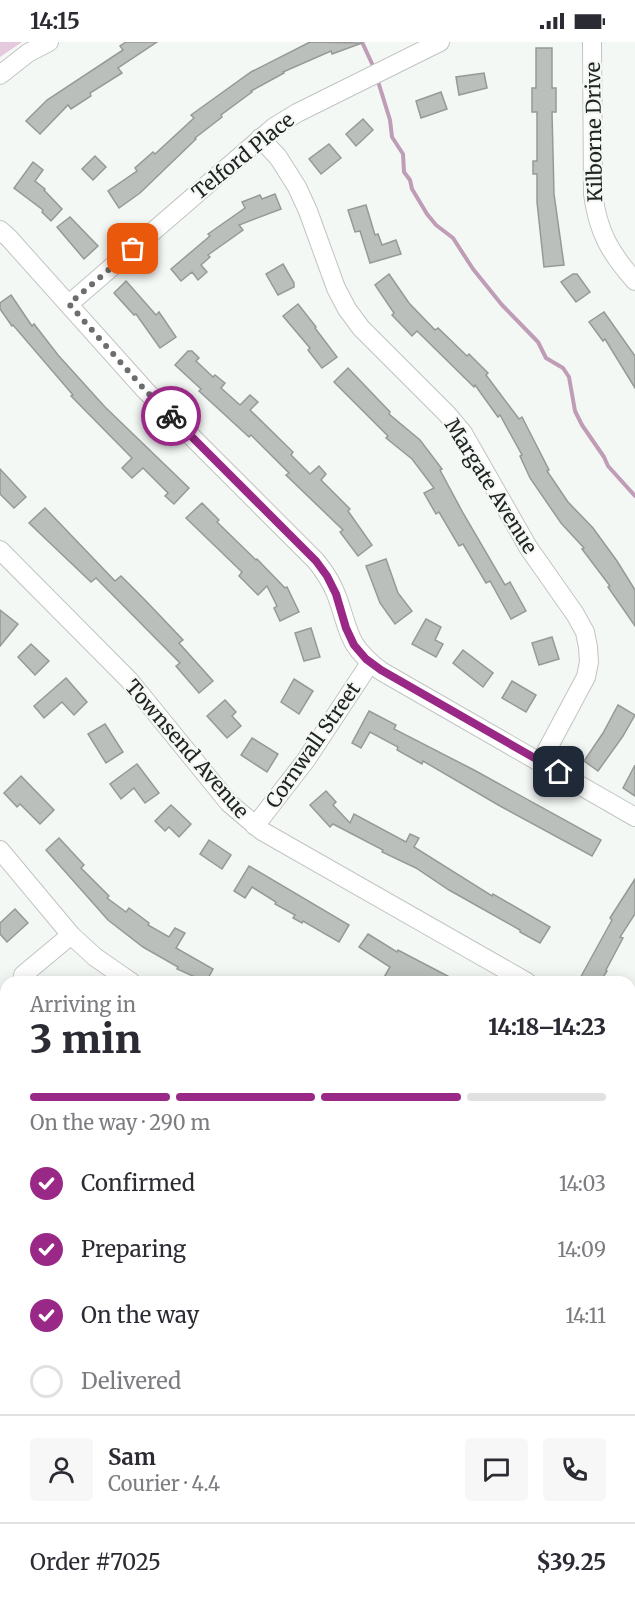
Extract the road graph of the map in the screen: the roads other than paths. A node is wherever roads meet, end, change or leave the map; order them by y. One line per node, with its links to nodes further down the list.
1 (48, 42): 4 (street)
2 (440, 42): 5 (street, Telford Place)
3 (592, 42): 7 (street, Kilborne Drive)
4 (0, 75)
5 (260, 138): 8 (street, Telford Place); 11 (street, Margate Avenue)
6 (0, 230): 8 (street)
7 (635, 281)
8 (69, 304): 10 (street)
9 (0, 550): 13 (street, Townsend Avenue)
10 (370, 663): 11 (street); 13 (street, Cornwall Street)
11 (541, 761): 12 (street)
12 (635, 817)
13 (255, 826): 18 (street, Townsend Avenue)
14 (0, 850): 15 (street)
15 (71, 935): 16 (street); 17 (street)
16 (23, 975)
17 (122, 976)
18 (517, 976)

